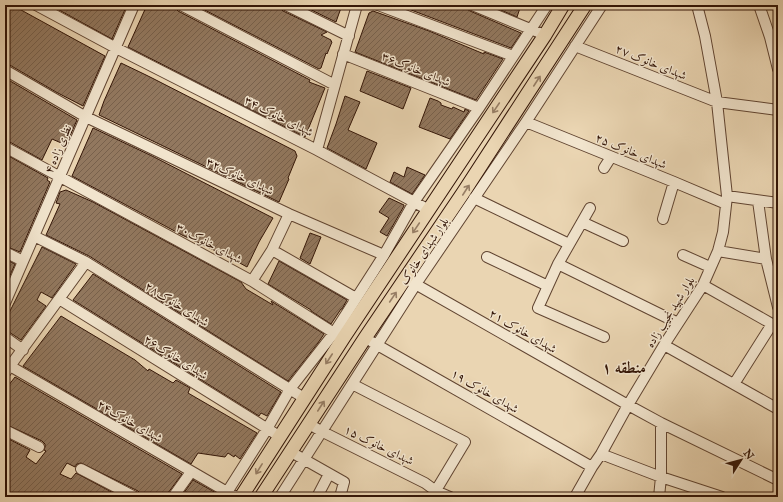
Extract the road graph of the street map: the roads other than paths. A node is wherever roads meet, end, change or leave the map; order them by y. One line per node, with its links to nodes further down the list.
1 (36, 5): 19 (street, ۳۴ شهدای خانوک)
2 (134, 5): 19 (street, نظری زاده ۴)
3 (181, 5): 25 (street)
4 (286, 5): 16 (street)
5 (357, 5): 16 (street)
6 (378, 5): 21 (street)
7 (472, 5): 14 (street)
8 (547, 5): 14 (street)
9 (563, 5): 15 (main road, بلوار شهدای خانوک)
10 (585, 5): 22 (main road, بلوار شهدای خانوک)
11 (602, 5): 18 (street)
12 (697, 5): 26 (street, بلوار شهید نجیب زاده)
13 (759, 5): 17 (street)
14 (531, 29): 15 (street); 21 (street)
15 (545, 35): 44 (main road, بلوار شهدای خانوک, one-way to 44)
16 (349, 36): 20 (street)
17 (774, 38): 23 (street)
18 (575, 46): 22 (street); 26 (street, شهدای خانوک ۲۷)
19 (116, 48): 29 (street, نظری زاده ۴); 32 (street, ۳۴ شهدای خانوک)
20 (343, 54): 25 (street); 27 (street, شهدای خانوک۳۶)
21 (512, 56): 27 (street)
22 (553, 68): 30 (street); 33 (main road, بلوار شهدای خانوک, one-way to 22)
23 (778, 68)
24 (5, 70): 29 (street, شهدای خانوک۳۲)
25 (335, 85): 32 (street)
26 (717, 102): 28 (street, شهدای خانوک ۲۷); 39 (street, بلوار شهید نجیب زاده)
27 (478, 108): 41 (street)
28 (778, 110)
29 (86, 117): 36 (street, نظری زاده ۴); 45 (street, شهدای خانوک۳۲)
30 (526, 122): 33 (street); 34 (street, شهدای خانوک ۲۵)
31 (5, 147): 36 (street, شهدای خانوک۳۰)
32 (317, 150): 41 (street, ۳۴ شهدای خانوک)
33 (495, 156): 38 (street); 50 (main road, بلوار شهدای خانوک, one-way to 33)
34 (611, 157): 35 (street); 37 (street, شهدای خانوک ۲۵)
35 (604, 168)
36 (60, 177): 48 (street, نظری زاده ۴); 64 (street, شهدای خانوک۳۰)
37 (674, 182): 39 (street, شهدای خانوک ۲۵); 46 (street)
38 (474, 198): 50 (street); 51 (street)
39 (727, 200): 40 (street, شهدای خانوک ۲۵); 53 (street, بلوار شهید نجیب زاده)
40 (758, 201): 42 (street, شهدای خانوک ۲۵); 58 (street)
41 (414, 202): 44 (street, ۳۴ شهدای خانوک); 55 (street)
42 (778, 203)
43 (590, 208): 47 (street)
44 (429, 210): 74 (main road, بلوار شهدای خانوک, one-way to 74)
45 (289, 214): 52 (street); 55 (street, شهدای خانوک۳۲)
46 (663, 219)
47 (582, 222): 49 (street); 51 (street)
48 (34, 236): 59 (street, نظری زاده ۴); 60 (street, شهدای خانوک۲۸)
49 (623, 241)
50 (436, 243): 65 (main road, بلوار شهدای خانوک)
51 (569, 244): 61 (street)
52 (272, 250): 64 (street); 68 (street)
53 (718, 251): 58 (street); 62 (street, بلوار شهید نجیب زاده)
54 (6, 255): 59 (street)
55 (384, 255): 68 (street)
56 (683, 255): 62 (street)
57 (487, 257): 67 (street)
58 (766, 259): 63 (street)
59 (23, 261): 70 (street, نظری زاده ۴)
60 (86, 262): 69 (street); 84 (street, شهدای خانوک۲۸)
61 (558, 264): 67 (street); 72 (street)
62 (710, 267): 66 (street, بلوار شهید نجیب زاده)
63 (774, 278): 71 (street)
64 (252, 281): 74 (street, شهدای خانوک۳۰)
65 (410, 281): 77 (main road, بلوار شهدای خانوک, one-way to 65); 78 (street); 86 (street, شهدای خانوک ۲۱)
66 (703, 285): 72 (street, بلوار شهید نجیب زاده); 73 (street)
67 (548, 286): 76 (street)
68 (356, 298): 74 (street)
69 (60, 299): 80 (street); 90 (street, شهدای خانوک۲۶)
70 (5, 303)
71 (778, 307)
72 (678, 323): 79 (street, بلوار شهید نجیب زاده)
73 (775, 325): 83 (street)
74 (339, 335): 84 (street); 85 (main road, بلوار شهدای خانوک, one-way to 85)
75 (5, 337): 80 (street)
76 (604, 337)
77 (365, 338): 78 (street, شهدای خانوک ۱۹); 89 (main road, بلوار شهدای خانوک, one-way to 77)
78 (377, 345): 82 (street); 98 (street, شهدای خانوک ۱۹)
79 (664, 345): 83 (street); 86 (street, بلوار شهید نجیب زاده)
80 (22, 350): 81 (street)
81 (8, 370): 100 (street, شهدای خانوک۲۴)
82 (352, 384): 92 (street); 104 (street)
83 (734, 384): 87 (street)
84 (290, 389): 85 (street, شهدای خانوک۲۸); 90 (street)
85 (304, 398): 93 (main road, بلوار شهدای خانوک)
86 (628, 405): 88 (street, شهدای خانوک ۲۱); 96 (street, بلوار شهید نجیب زاده)
87 (778, 409)
88 (661, 423): 102 (street); 103 (street, شهدای خانوک ۲۱)
89 (309, 424): 92 (street, شهدای خانوک ۱۵); 95 (main road, بلوار شهدای خانوک)
90 (267, 429): 93 (street, شهدای خانوک۲۶); 105 (street)
91 (5, 430): 94 (street)
92 (321, 431): 97 (street); 104 (street, شهدای خانوک ۱۵)
93 (280, 436): 109 (main road, بلوار شهدای خانوک, one-way to 109)
94 (39, 447)
95 (291, 452): 97 (street); 110 (main road, بلوار شهدای خانوک)
96 (601, 454): 98 (street, بلوار شهید نجیب زاده); 102 (street)
97 (304, 459): 101 (street); 111 (street)
98 (592, 467): 115 (street, بلوار شهید نجیب زاده)
99 (81, 469): 106 (street)
100 (192, 472): 105 (street, شهدای خانوک۲۴); 107 (street)
101 (329, 474): 112 (street); 113 (street)
102 (661, 477): 116 (street); 117 (street)
103 (778, 480)
104 (434, 494): 114 (street, شهدای خانوک ۱۵)
105 (226, 495): 108 (street, شهدای خانوک۲۴)
106 (135, 497)
107 (173, 497)
108 (237, 497)
109 (241, 497)
110 (261, 497)
111 (280, 497)
112 (317, 497)
113 (340, 497)
114 (450, 497)
115 (576, 497)
116 (659, 497)
117 (722, 497)

